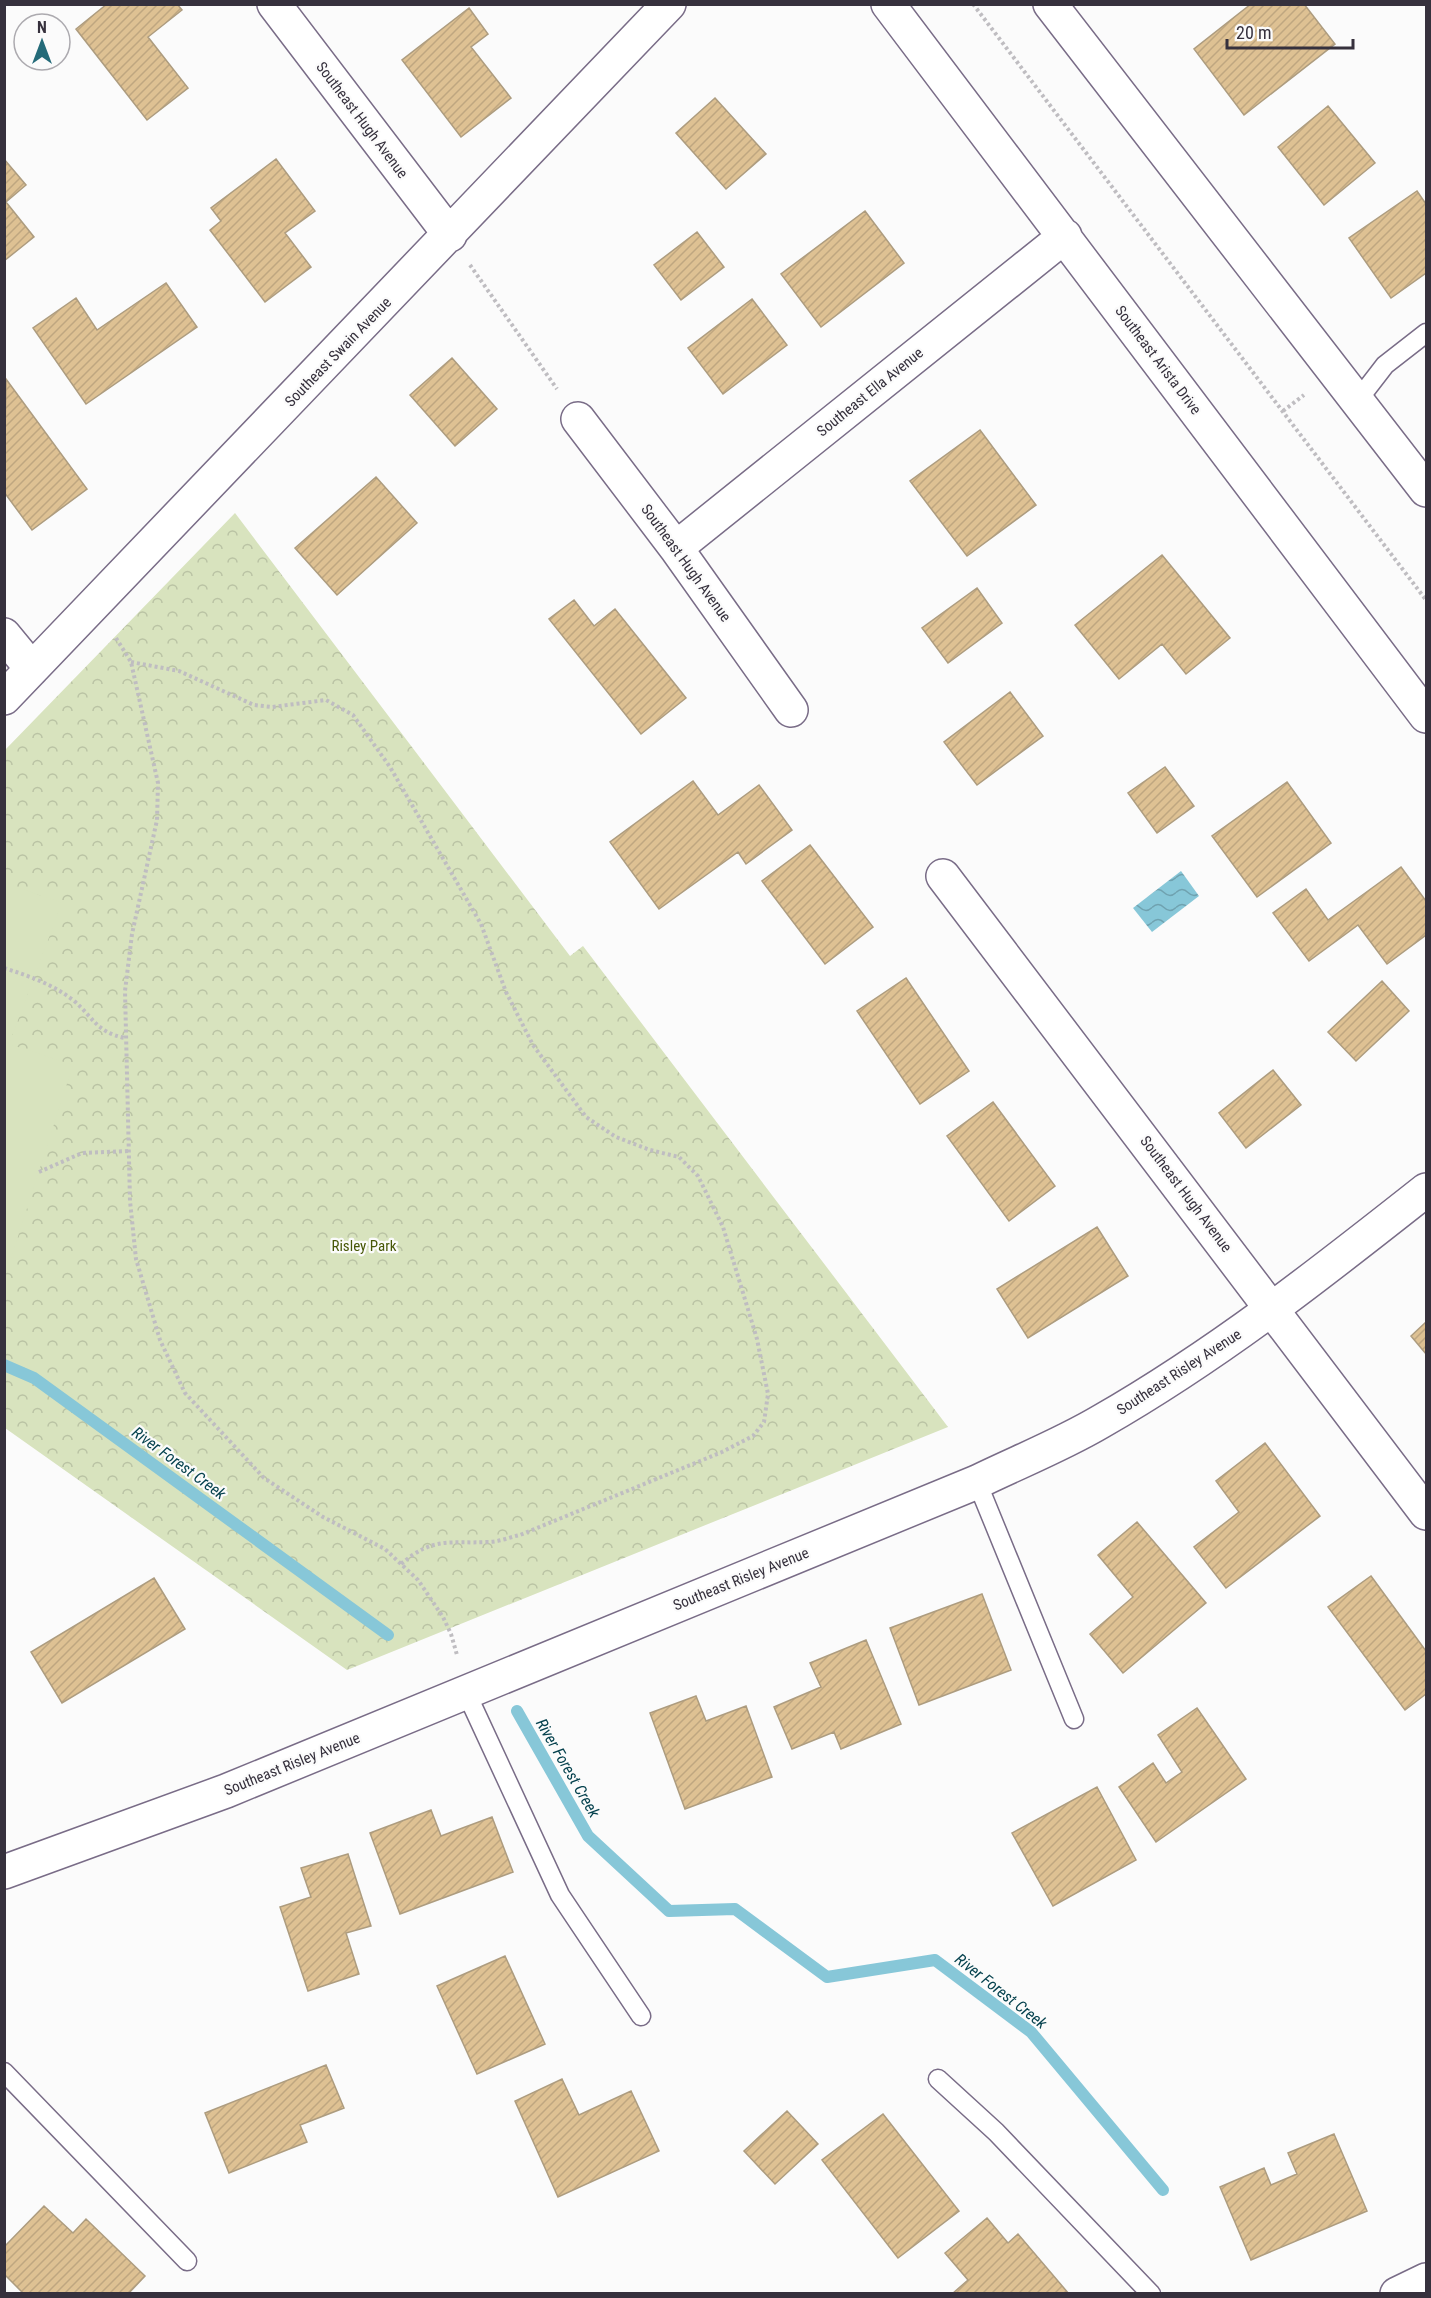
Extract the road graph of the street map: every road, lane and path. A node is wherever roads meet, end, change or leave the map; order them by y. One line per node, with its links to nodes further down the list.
1 (274, 4): 6 (street, Southeast Hugh Avenue)
2 (669, 4): 6 (street, Southeast Swain Avenue)
3 (888, 4): 7 (street, Southeast Arista Drive)
4 (973, 4): 13 (path)
5 (1050, 4): 9 (street)
6 (450, 235): 10 (path); 14 (street, Southeast Swain Avenue)
7 (1065, 236): 12 (street, Southeast Ella Avenue); 20 (street, Southeast Arista Drive)
8 (1426, 333): 9 (lane)
9 (1358, 400): 11 (street)
10 (578, 419): 12 (street, Southeast Hugh Avenue)
11 (1426, 490)
12 (676, 548): 19 (street, Southeast Hugh Avenue)
13 (1426, 600)
14 (94, 604): 16 (path); 17 (street, Southeast Swain Avenue)
15 (4, 635): 17 (street)
16 (131, 662): 23 (path); 30 (path)
17 (32, 669): 18 (street, Southeast Swain Avenue)
18 (4, 698)
19 (791, 710)
20 (1426, 716)
21 (943, 876): 27 (street, Southeast Hugh Avenue)
22 (4, 968): 23 (path)
23 (126, 1038): 24 (path)
24 (129, 1151): 25 (path); 30 (path)
25 (39, 1172)
26 (1426, 1190): 27 (street, Southeast Risley Avenue)
27 (1273, 1310): 28 (street, Southeast Risley Avenue); 29 (street, Southeast Hugh Avenue)
28 (977, 1482): 31 (street, Southeast Risley Avenue); 32 (lane)
29 (1426, 1514)
30 (401, 1564): 31 (path)
31 (466, 1692): 33 (street, Southeast Risley Avenue); 34 (lane)
32 (1074, 1719)
33 (4, 1872)
34 (640, 2016)
35 (4, 2072): 37 (lane)
36 (938, 2079): 39 (lane)
37 (187, 2261)
38 (1426, 2280): 40 (street)
39 (1151, 2294)
40 (1396, 2294)

